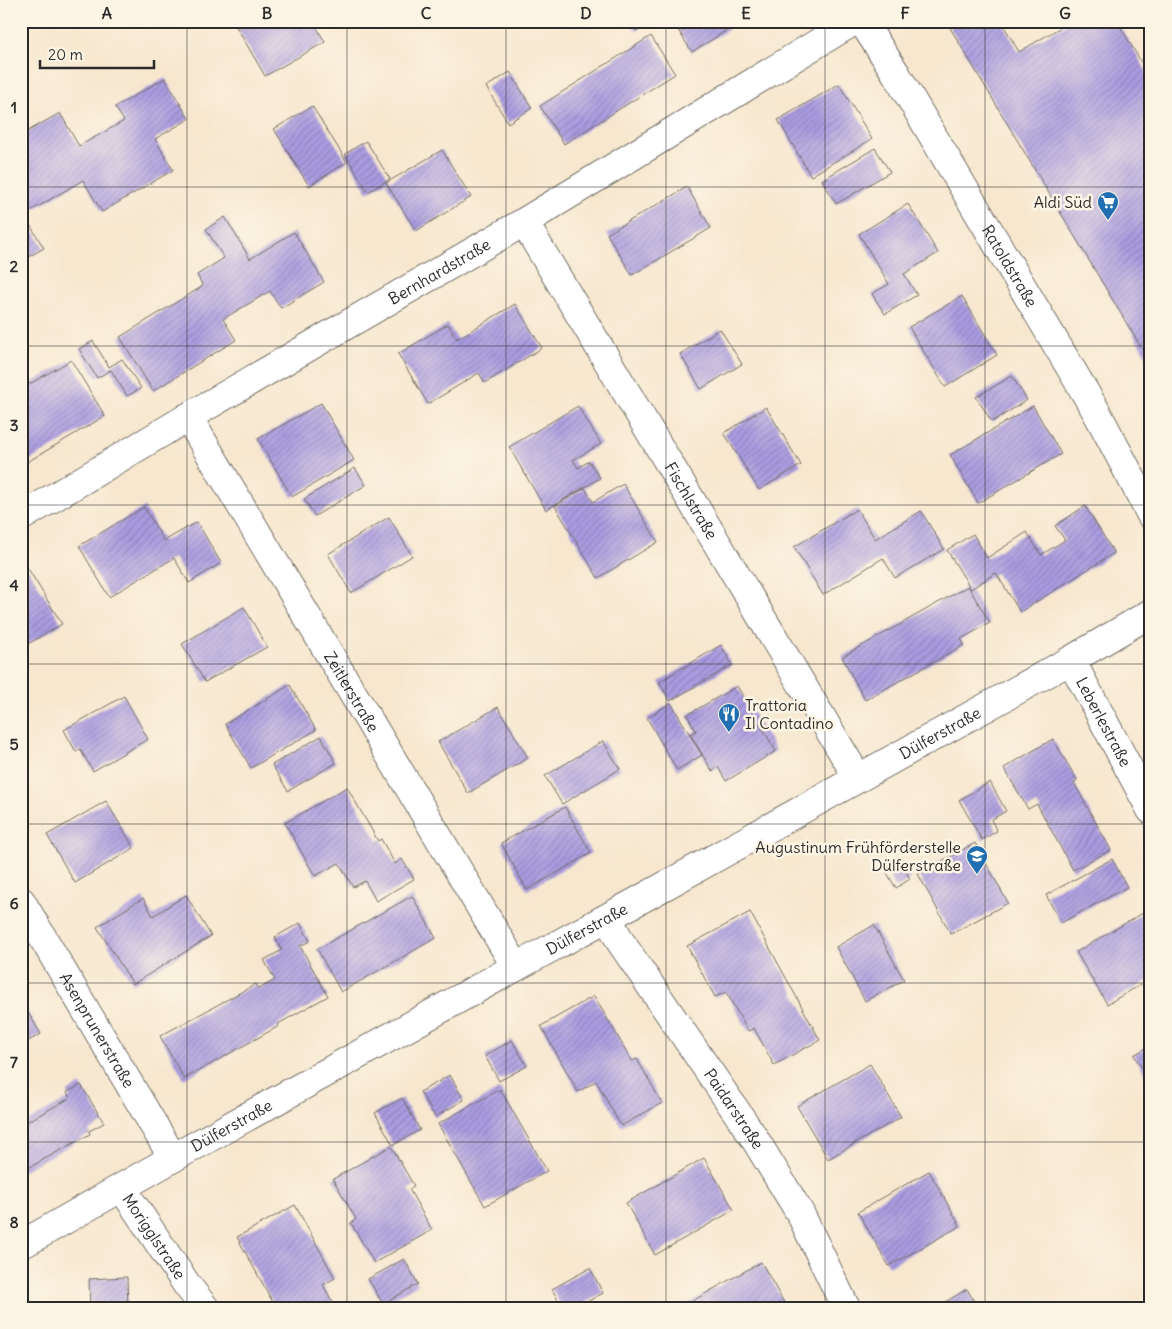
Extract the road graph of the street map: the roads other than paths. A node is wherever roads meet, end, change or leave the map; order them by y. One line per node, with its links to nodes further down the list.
1 (854, 21): 3 (street, Bernhardstraße)
2 (862, 21): 5 (street, Ratoldstraße)
3 (524, 222): 4 (street, Bernhardstraße); 9 (street, Fischlstraße)
4 (188, 417): 6 (street, Bernhardstraße); 13 (street, Zeitlerstraße)
5 (1151, 514)
6 (21, 517)
7 (1151, 613): 8 (street, Dülferstraße)
8 (1071, 660): 9 (street, Dülferstraße); 10 (street, Leberlestraße)
9 (858, 778): 12 (street, Dülferstraße)
10 (1151, 810)
11 (21, 901): 14 (street, Asenprunerstraße)
12 (608, 918): 13 (street, Dülferstraße); 18 (street, Paidarstraße)
13 (516, 967): 14 (street, Dülferstraße)
14 (174, 1158): 15 (street, Dülferstraße)
15 (122, 1188): 16 (street, Dülferstraße); 17 (street, Morigglstraße)
16 (21, 1245)
17 (205, 1308)
18 (846, 1308)

